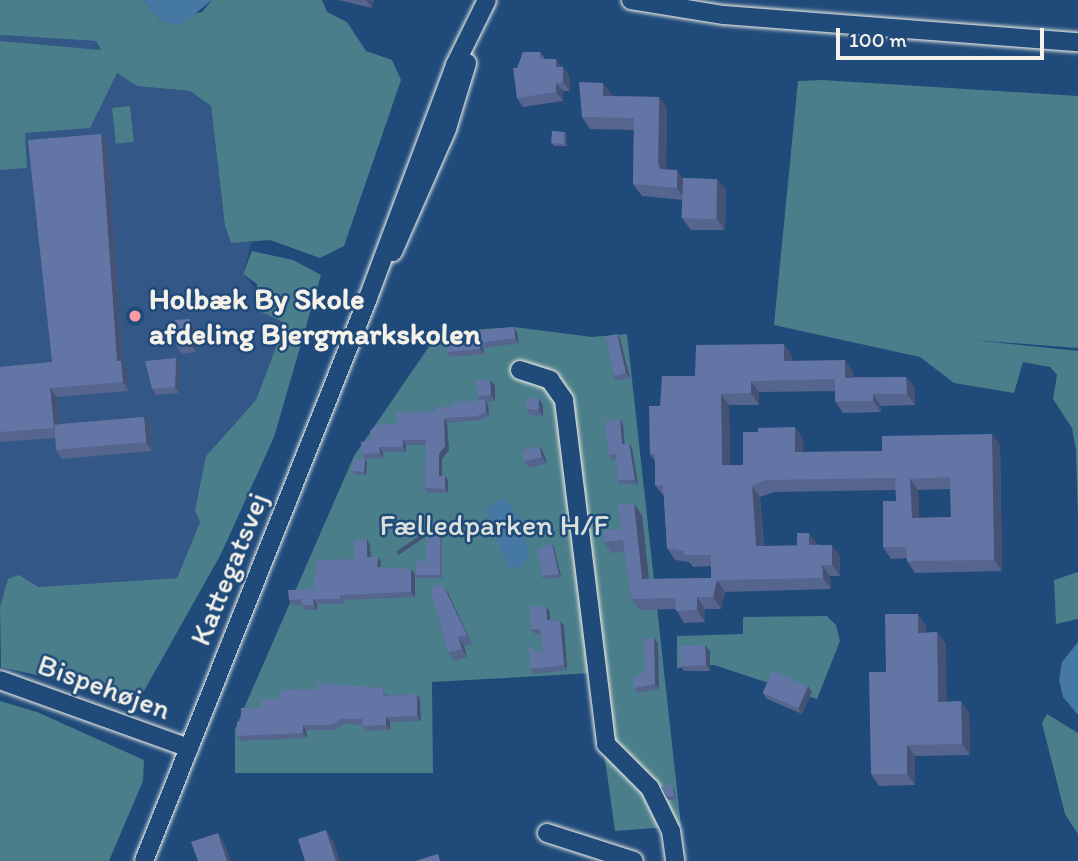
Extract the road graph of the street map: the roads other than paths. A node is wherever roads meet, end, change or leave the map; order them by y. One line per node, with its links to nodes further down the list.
1 (486, 0): 4 (street, Kattegatsvej)
2 (631, 0): 3 (street)
3 (1078, 42)
4 (468, 44): 5 (street, Kattegatsvej); 5 (street, Kattegatsvej)
5 (368, 298): 8 (street, Kattegatsvej)
6 (520, 370): 12 (street)
7 (0, 680): 8 (street, Bispehøjen)
8 (189, 748): 10 (street, Kattegatsvej)
9 (547, 832): 11 (street)
10 (144, 861)
11 (634, 861)
12 (675, 861)

